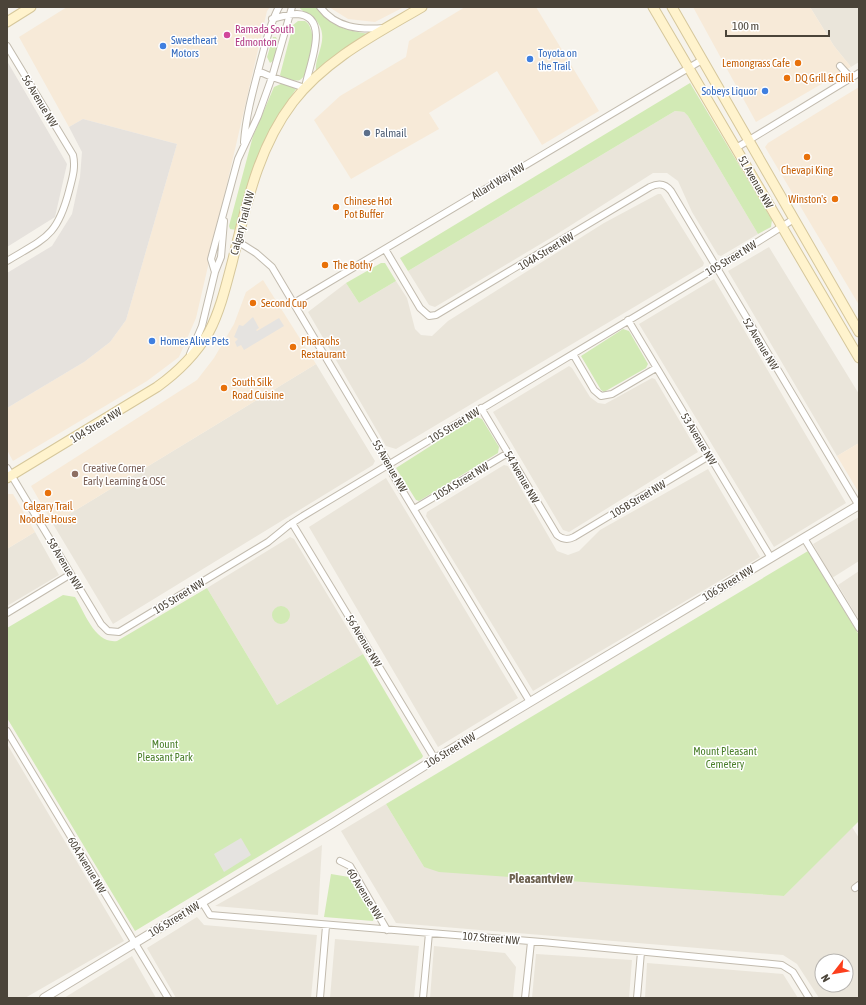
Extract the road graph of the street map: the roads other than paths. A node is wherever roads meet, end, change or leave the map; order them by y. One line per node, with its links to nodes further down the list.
1 (31, 7): 10 (main road)
2 (279, 7): 9 (street, Calgary Trail NW)
3 (292, 7): 8 (street, Calgary Trail NW)
4 (320, 7): 11 (street)
5 (422, 7): 11 (main road, Calgary Trail NW)
6 (653, 7): 15 (main road, 51 Avenue NW)
7 (672, 7): 13 (main road, 51 Avenue NW)
8 (291, 15): 9 (street, Calgary Trail NW); 18 (street, Calgary Trail NW); 20 (street, Calgary Trail NW)
9 (272, 19): 16 (street, Calgary Trail NW)
10 (7, 22)
11 (387, 28): 20 (main road, Calgary Trail NW)
12 (7, 46): 30 (street, 56 Avenue NW)
13 (702, 60): 15 (street, Allard Way NW); 21 (main road, 51 Avenue NW)
14 (840, 66): 19 (street)
15 (688, 68): 23 (main road, 51 Avenue NW); 29 (street, Allard Way NW)
16 (258, 71): 18 (street); 22 (street, Calgary Trail NW)
17 (859, 73): 19 (street)
18 (272, 77): 20 (street); 22 (street, Calgary Trail NW)
19 (851, 78): 21 (street)
20 (305, 88): 28 (main road, Calgary Trail NW)
21 (748, 141): 23 (street); 26 (main road, 51 Avenue NW)
22 (244, 146): 25 (street, Calgary Trail NW)
23 (736, 148): 27 (main road, 51 Avenue NW)
24 (662, 185): 29 (street, 104A Street NW); 31 (street, 52 Avenue NW)
25 (224, 217): 32 (street, Calgary Trail NW); 32 (street, Calgary Trail NW)
26 (794, 219): 27 (street, 105 Street NW); 35 (main road, 51 Avenue NW)
27 (782, 226): 31 (street, 105 Street NW); 37 (main road, 51 Avenue NW)
28 (237, 241): 33 (street, 55 Avenue NW); 38 (main road, Calgary Trail NW)
29 (385, 249): 33 (street, Allard Way NW)
30 (7, 261)
31 (716, 268): 34 (street, 105 Street NW); 45 (street, 52 Avenue NW)
32 (215, 272): 38 (street, Calgary Trail NW)
33 (294, 303): 43 (street, 55 Avenue NW)
34 (628, 320): 36 (street, 105 Street NW); 39 (street, 53 Avenue NW)
35 (859, 332)
36 (573, 354): 39 (street); 40 (street, 105 Street NW)
37 (859, 358)
38 (184, 365): 44 (main road, 104 Street NW)
39 (656, 368): 42 (street, 53 Avenue NW)
40 (482, 408): 41 (street, 54 Avenue NW); 43 (street, 105 Street NW)
41 (508, 453): 46 (street, 105A Street NW); 49 (street, 54 Avenue NW)
42 (709, 456): 49 (street, 105B Street NW); 50 (street, 53 Avenue NW)
43 (389, 464): 46 (street, 55 Avenue NW); 47 (street, 105 Street NW)
44 (9, 474): 51 (street, 58 Avenue NW)
45 (859, 506): 48 (street, 106 Street NW)
46 (414, 509): 55 (street, 55 Avenue NW)
47 (292, 523): 54 (street, 105 Street NW); 57 (street, 56 Avenue NW)
48 (804, 538): 50 (street, 106 Street NW); 53 (street)
49 (566, 540)
50 (771, 558): 55 (street, 106 Street NW)
51 (71, 574): 52 (street); 54 (street, 58 Avenue NW)
52 (7, 613)
53 (859, 628)
54 (115, 632)
55 (530, 702): 57 (street, 106 Street NW)
56 (7, 732): 64 (street, 60A Avenue NW)
57 (435, 759): 59 (street, 106 Street NW)
58 (340, 861): 61 (street, 60 Avenue NW)
59 (202, 902): 60 (street, 107 Street NW); 64 (street, 106 Street NW)
60 (326, 926): 61 (street, 107 Street NW); 68 (street)
61 (388, 930): 62 (street, 107 Street NW)
62 (428, 933): 63 (street, 107 Street NW); 69 (street)
63 (530, 942): 65 (street, 107 Street NW); 70 (street)
64 (135, 943): 66 (street, 106 Street NW); 67 (street, 60A Avenue NW)
65 (641, 952): 71 (street); 72 (street, 107 Street NW)
66 (44, 998)
67 (168, 998)
68 (320, 998)
69 (423, 998)
70 (525, 998)
71 (638, 998)
72 (809, 998)

